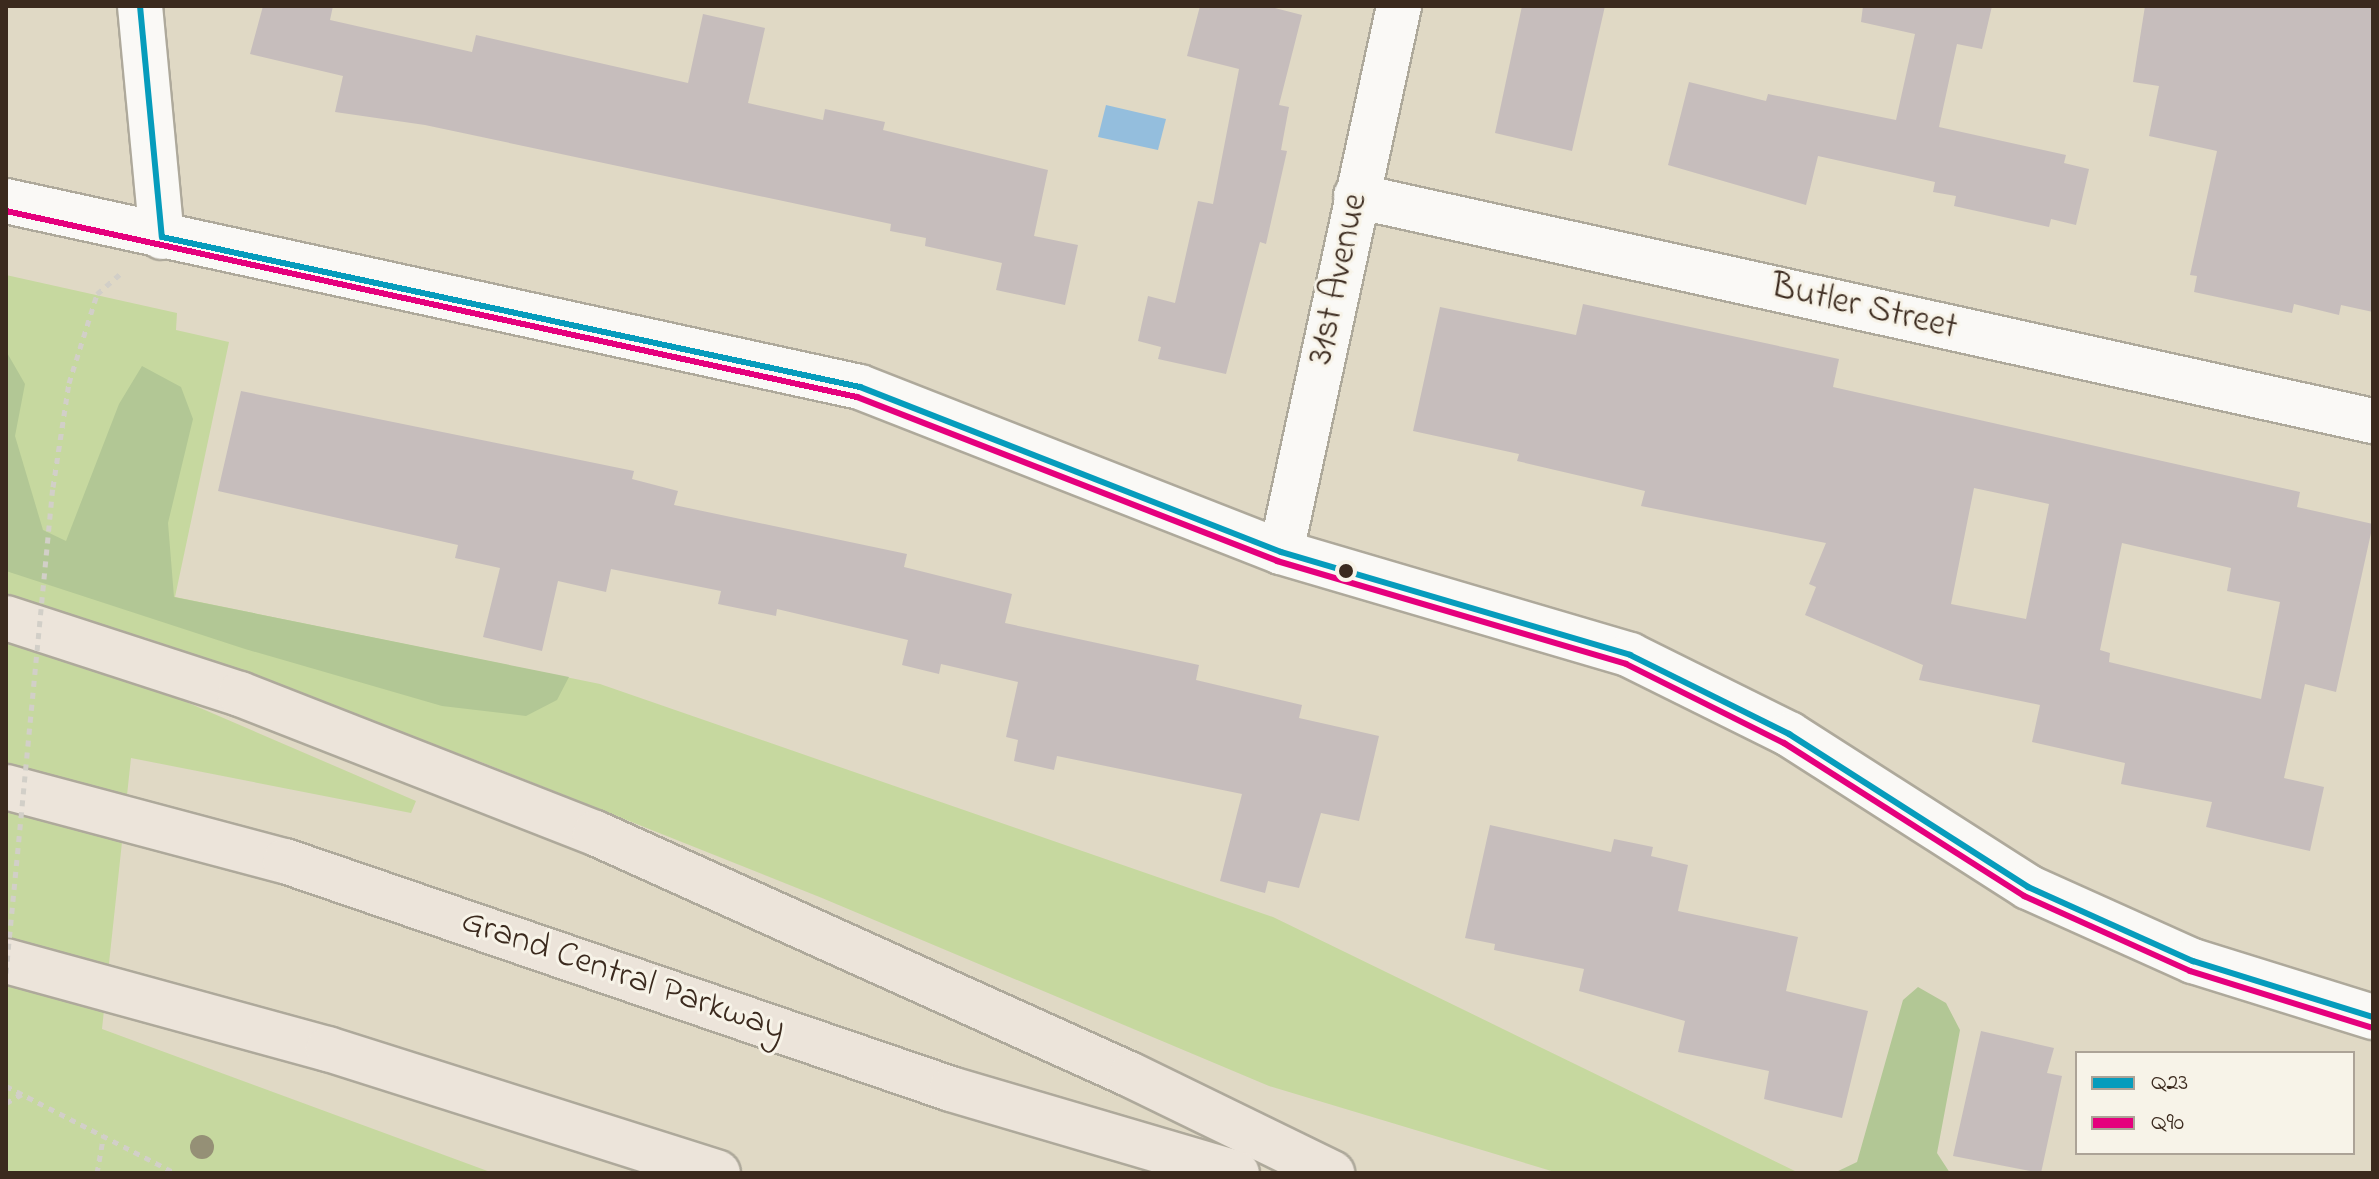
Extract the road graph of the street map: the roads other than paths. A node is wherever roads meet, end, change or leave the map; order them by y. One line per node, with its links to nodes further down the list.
1 (140, 6): 5 (street)
2 (1399, 6): 3 (street, 31st Avenue)
3 (1356, 196): 6 (street, Butler Street); 7 (street, 31st Avenue)
4 (6, 201): 5 (street)
5 (162, 237): 7 (street)
6 (2373, 421)
7 (1281, 552): 11 (street)
8 (6, 618): 14 (highway)
9 (6, 787): 13 (highway, Grand Central Parkway)
10 (6, 961): 12 (highway)
11 (2373, 1017)
12 (718, 1173)
13 (1237, 1173)
14 (1332, 1173)

